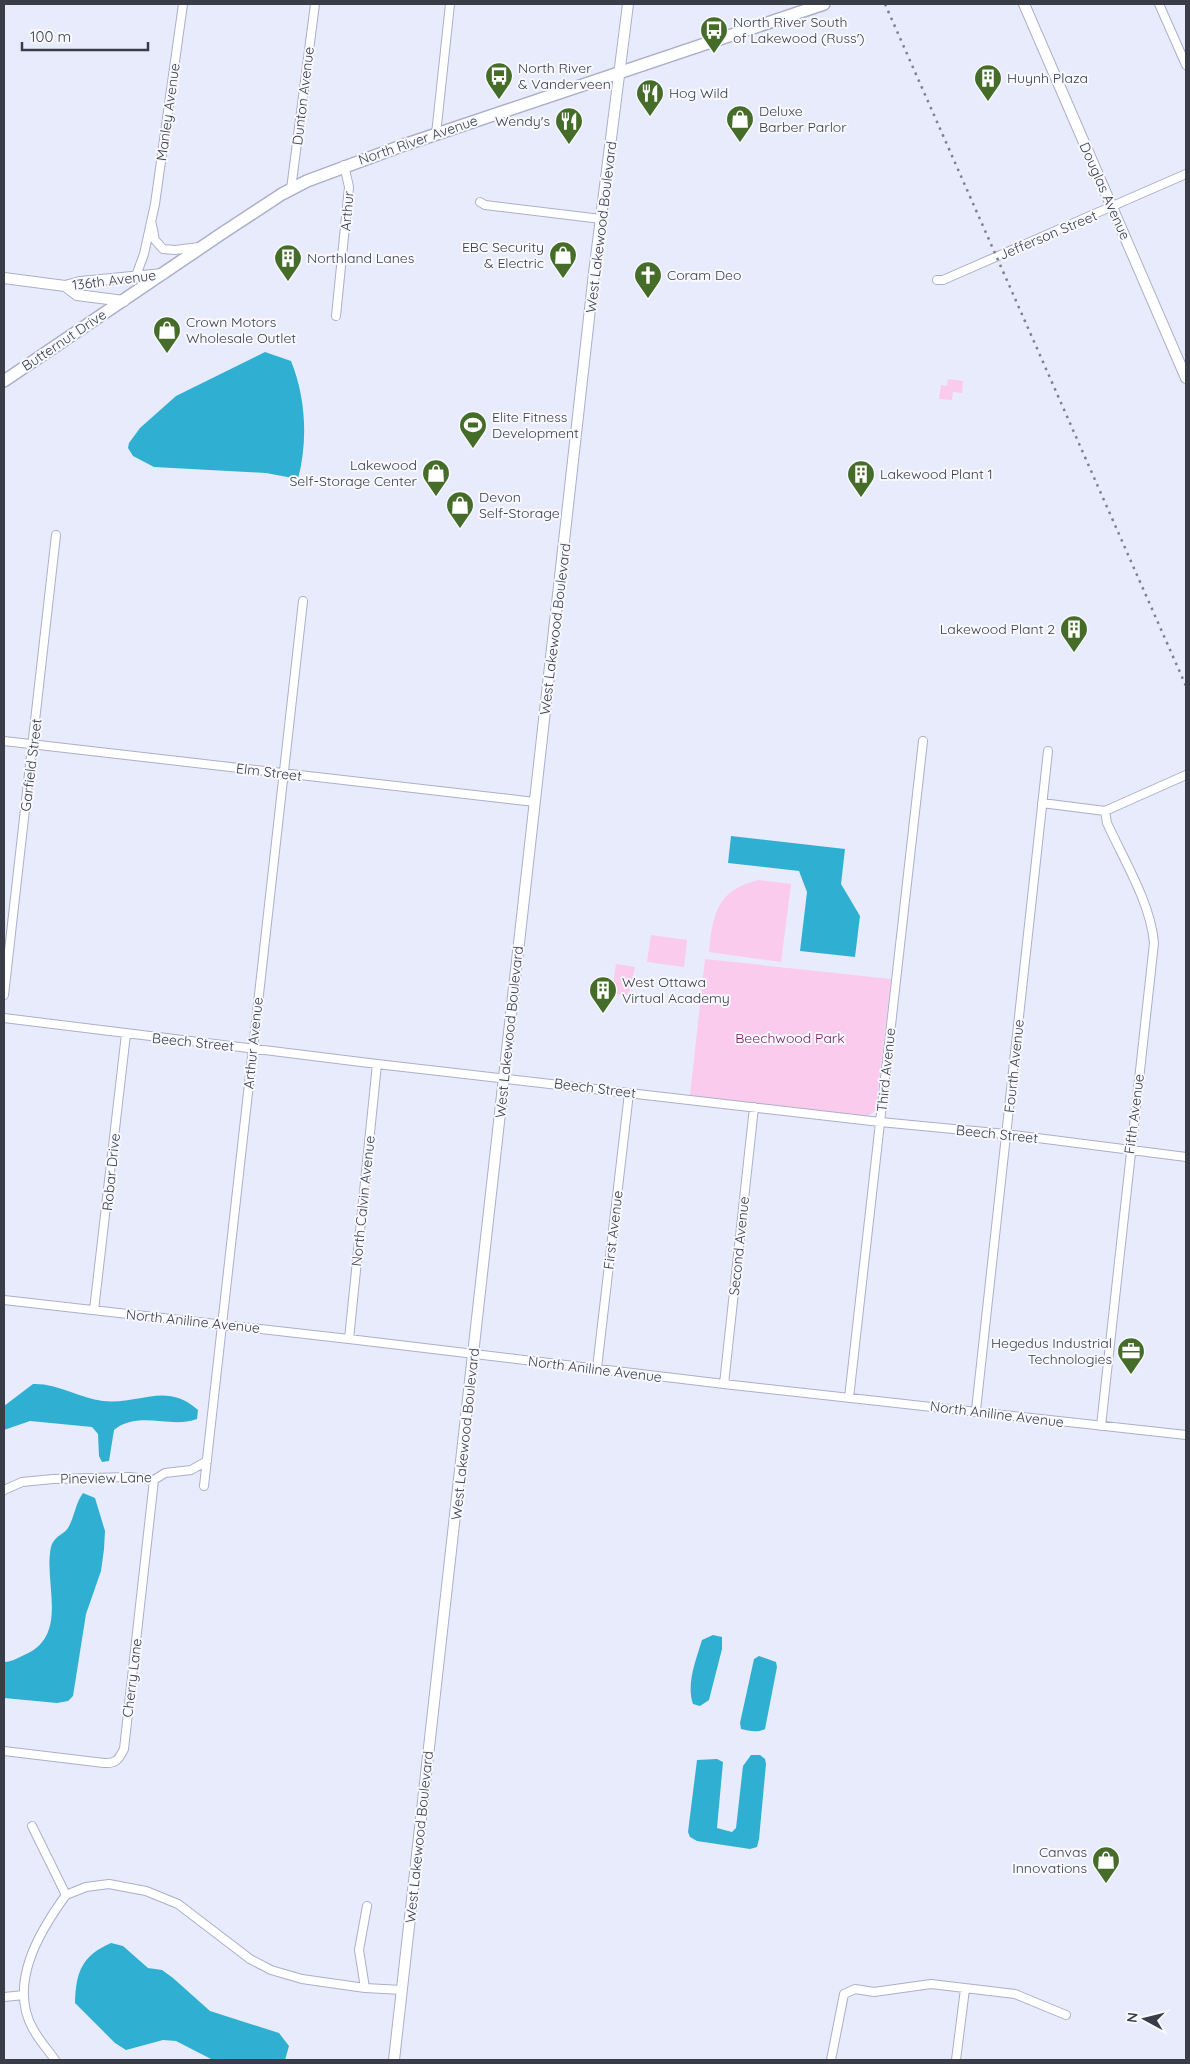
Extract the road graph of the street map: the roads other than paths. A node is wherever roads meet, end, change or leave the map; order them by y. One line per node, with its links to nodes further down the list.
1 (183, 4): 17 (street, Manley Avenue)
2 (315, 4): 13 (street, Dunton Avenue)
3 (450, 4): 10 (street)
4 (628, 4): 9 (street, West Lakewood Boulevard)
5 (824, 4): 9 (main road, North River Avenue)
6 (1024, 4): 15 (street, Douglas Avenue)
7 (1159, 4): 8 (street)
8 (1186, 65)
9 (618, 73): 10 (main road, North River Avenue); 16 (street, West Lakewood Boulevard)
10 (436, 134): 11 (main road, North River Avenue)
11 (344, 165): 13 (main road, North River Avenue); 25 (street, Arthur)
12 (1186, 174): 15 (street, Jefferson Street)
13 (291, 189): 18 (main road, North River Avenue)
14 (480, 202): 16 (street)
15 (1112, 207): 22 (street, Jefferson Street); 26 (street, Douglas Avenue)
16 (601, 219): 36 (street, West Lakewood Boulevard)
17 (152, 221): 18 (street, Manley Avenue); 20 (street, Manley Avenue)
18 (204, 246): 19 (main road, North River Avenue)
19 (163, 274): 20 (street, 136th Avenue); 24 (main road, North River Avenue)
20 (136, 276): 23 (street, 136th Avenue)
21 (4, 278): 23 (street, 136th Avenue)
22 (936, 280)
23 (65, 286): 24 (street, 136th Avenue)
24 (124, 301): 27 (main road, Butternut Drive)
25 (336, 316)
26 (1186, 378)
27 (4, 381)
28 (56, 535): 32 (street, Garfield Street)
29 (303, 601): 34 (street, Arthur Avenue)
30 (4, 741): 32 (street, Elm Street)
31 (923, 741): 47 (street, Third Avenue)
32 (33, 744): 34 (street, Elm Street); 39 (street, Garfield Street)
33 (1048, 751): 37 (street, Fourth Avenue)
34 (283, 774): 36 (street, Elm Street); 42 (street, Arthur Avenue)
35 (1186, 775): 38 (street)
36 (535, 802): 44 (street, West Lakewood Boulevard)
37 (1042, 803): 38 (street); 48 (street, Fourth Avenue)
38 (1105, 811): 49 (street, Fifth Avenue)
39 (4, 995)
40 (4, 1018): 41 (street, Beech Street)
41 (126, 1034): 42 (street, Beech Street); 52 (street, Robar Drive)
42 (252, 1048): 43 (street, Beech Street); 53 (street, Arthur Avenue)
43 (377, 1064): 44 (street, Beech Street); 54 (street, North Calvin Avenue)
44 (503, 1078): 45 (street, Beech Street); 55 (street, West Lakewood Boulevard)
45 (629, 1093): 46 (street, Beech Street); 56 (street, First Avenue)
46 (754, 1107): 47 (street, Beech Street); 57 (street, Second Avenue)
47 (880, 1122): 48 (street, Beech Street); 58 (street, Third Avenue)
48 (1006, 1134): 49 (street, Beech Street); 59 (street, Fourth Avenue)
49 (1130, 1151): 50 (street, Beech Street); 60 (street, Fifth Avenue)
50 (1186, 1157)
51 (4, 1300): 52 (street, North Aniline Avenue)
52 (94, 1310): 53 (street, North Aniline Avenue)
53 (221, 1324): 54 (street, North Aniline Avenue); 62 (street, Arthur Avenue)
54 (349, 1339): 55 (street, North Aniline Avenue)
55 (474, 1354): 56 (street, North Aniline Avenue); 72 (street, West Lakewood Boulevard)
56 (596, 1368): 57 (street, North Aniline Avenue)
57 (724, 1384): 58 (street, North Aniline Avenue)
58 (849, 1398): 59 (street, North Aniline Avenue)
59 (976, 1410): 60 (street, North Aniline Avenue)
60 (1101, 1426): 61 (street, North Aniline Avenue)
61 (1186, 1435)
62 (207, 1461): 63 (street, Pineview Lane); 64 (street, Arthur Avenue)
63 (154, 1480): 65 (street, Pineview Lane); 66 (street, Cherry Lane)
64 (204, 1486)
65 (4, 1490)
66 (4, 1751)
67 (32, 1826): 68 (street)
68 (66, 1895): 70 (street); 73 (street)
69 (368, 1906): 70 (street)
70 (365, 1988): 72 (street)
71 (965, 1989): 75 (street); 78 (street); 79 (street)
72 (402, 1990): 77 (street, West Lakewood Boulevard)
73 (24, 1995): 74 (street); 76 (street)
74 (4, 1997)
75 (1066, 2015)
76 (55, 2060)
77 (394, 2060)
78 (831, 2060)
79 (956, 2060)

